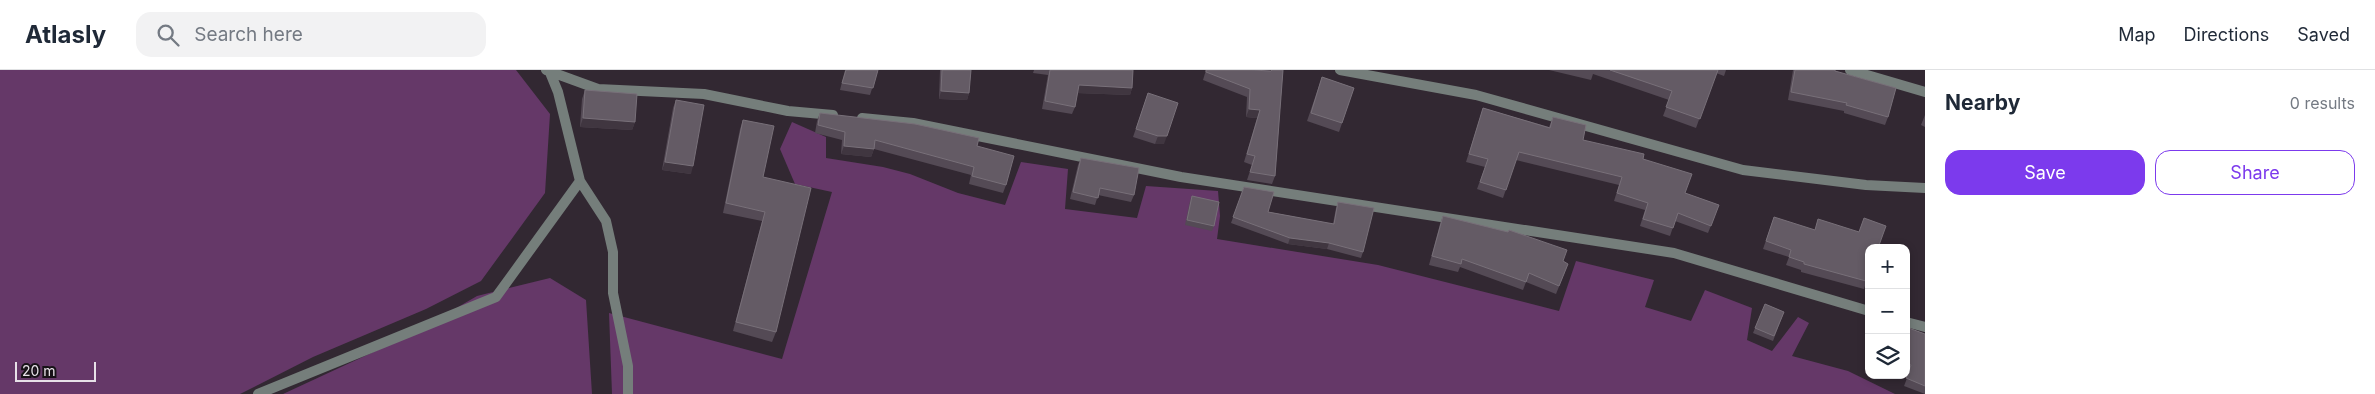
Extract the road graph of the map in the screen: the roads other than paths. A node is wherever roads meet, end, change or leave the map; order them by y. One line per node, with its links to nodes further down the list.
1 (548, 70): 5 (street); 7 (street)
2 (1340, 70): 6 (street)
3 (1850, 70): 4 (street)
4 (1925, 92)
5 (580, 181): 10 (street); 11 (street)
6 (1925, 188)
7 (1865, 310)
8 (1910, 323): 9 (street)
9 (1925, 327)
10 (258, 394)
11 (628, 394)

